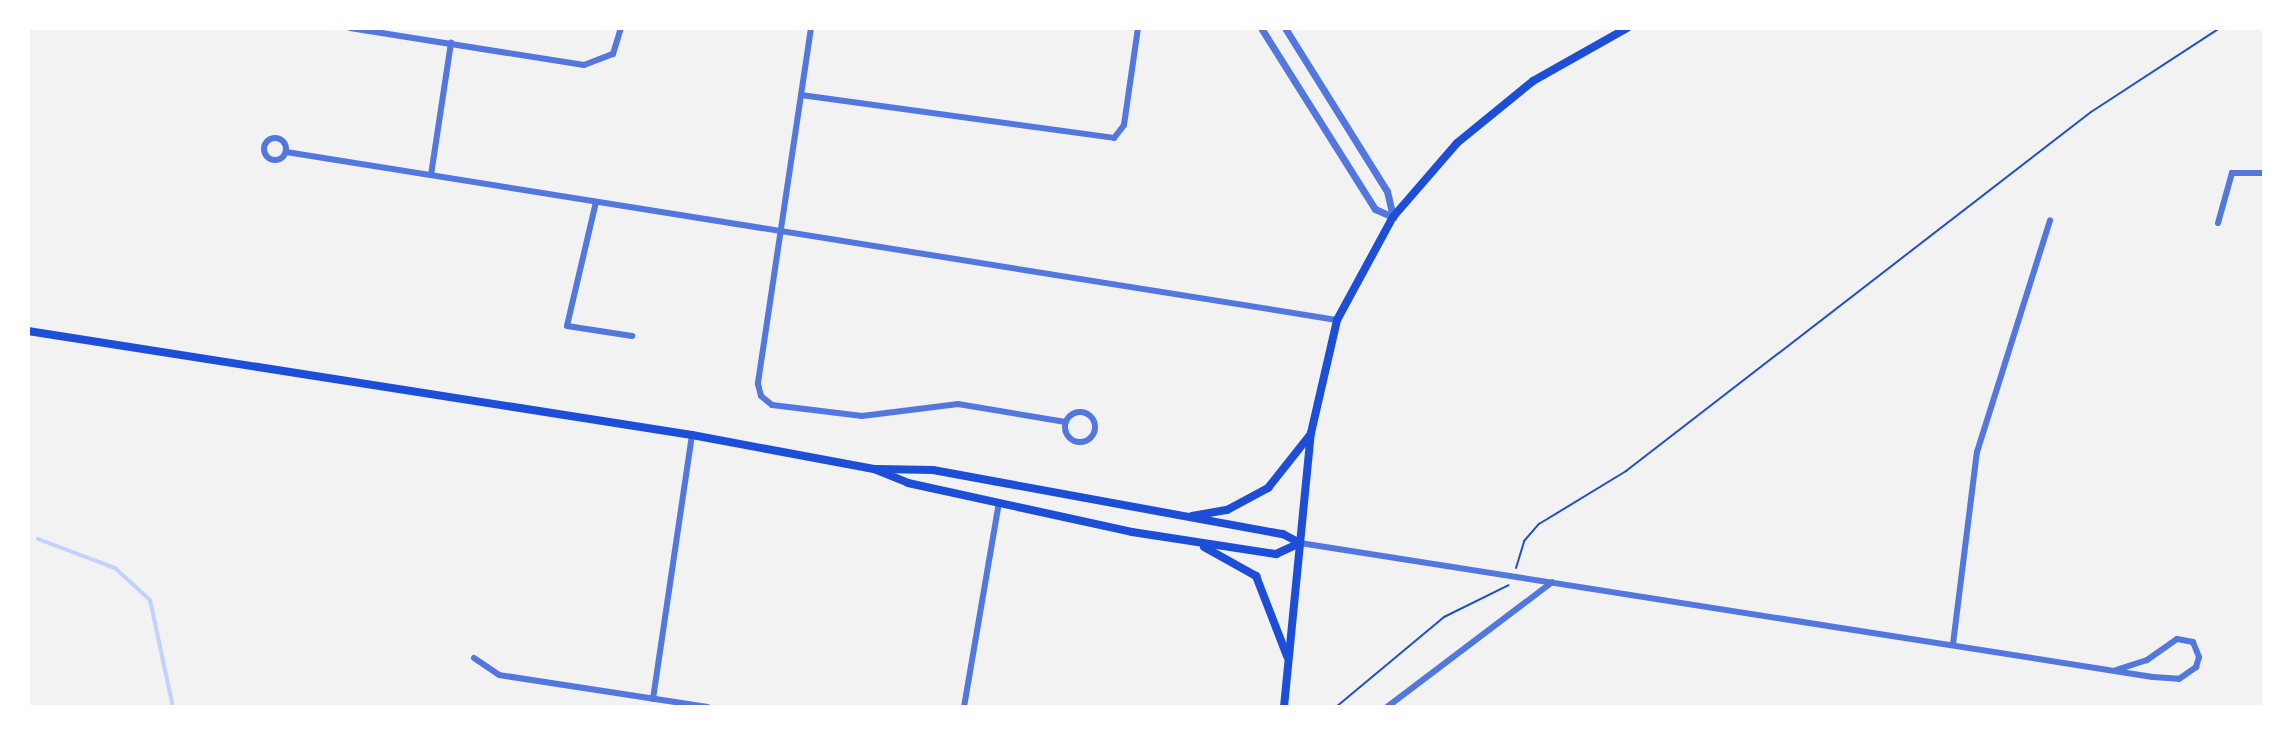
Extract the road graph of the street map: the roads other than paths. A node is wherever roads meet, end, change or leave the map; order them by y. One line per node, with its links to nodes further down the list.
1 (350, 28): 9 (street)
2 (416, 28): 10 (street)
3 (621, 28): 11 (street)
4 (811, 28): 12 (street)
5 (1138, 28): 12 (street)
6 (1261, 28): 17 (street)
7 (1285, 28): 17 (street)
8 (1627, 28): 17 (main road)
9 (385, 30): 10 (street)
10 (415, 37): 11 (street)
11 (451, 43): 15 (street)
12 (801, 95): 20 (street)
13 (286, 152): 15 (street)
14 (2264, 173): 19 (street)
15 (431, 175): 16 (street)
16 (596, 202): 20 (street); 23 (street)
17 (1393, 217): 21 (main road)
18 (2050, 220): 33 (street)
19 (2218, 223)
20 (783, 228): 21 (street); 24 (street)
21 (1337, 320): 25 (main road)
22 (28, 331): 26 (main road)
23 (632, 336)
24 (1065, 422): 24 (street)
25 (1311, 433): 29 (main road); 31 (main road)
26 (692, 435): 27 (main road); 37 (street)
27 (874, 469): 28 (main road); 29 (main road)
28 (999, 503): 30 (main road); 39 (street)
29 (1183, 517): 31 (main road)
30 (1192, 542): 31 (main road); 35 (main road)
31 (1300, 543): 32 (street); 35 (main road)
32 (1552, 582): 33 (street); 41 (street)
33 (1953, 644): 36 (street)
34 (474, 658): 37 (street)
35 (1288, 660): 40 (main road)
36 (2117, 670): 36 (street)
37 (653, 699): 38 (street)
38 (708, 707)
39 (964, 707)
40 (1284, 707)
41 (1387, 707)

